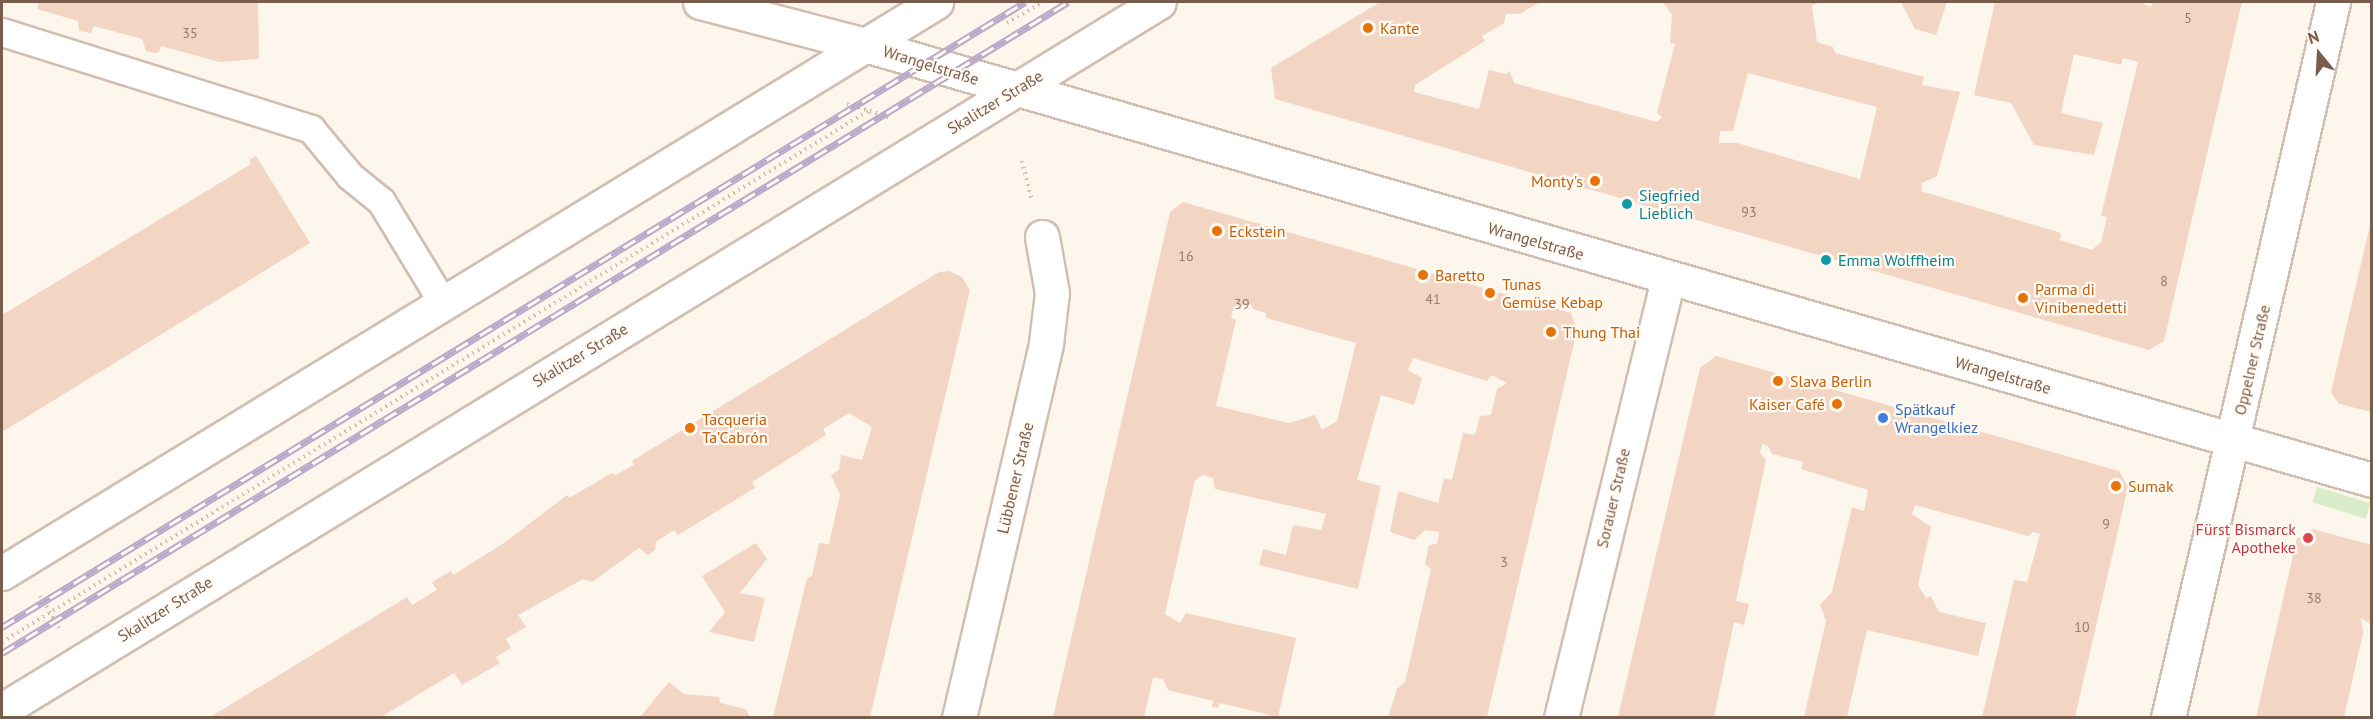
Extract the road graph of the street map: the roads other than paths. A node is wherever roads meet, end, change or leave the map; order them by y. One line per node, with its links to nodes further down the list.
1 (700, 2): 6 (street, Wrangelstraße)
2 (936, 2): 6 (street)
3 (1159, 2): 7 (street, Skalitzer Straße)
4 (2333, 2): 11 (street, Oppelner Straße)
5 (2, 32): 10 (lane)
6 (865, 45): 7 (street, Wrangelstraße); 10 (street)
7 (1015, 90): 9 (street, Wrangelstraße); 14 (street, Skalitzer Straße)
8 (1042, 237): 15 (street, Lübbener Straße)
9 (1668, 280): 11 (street, Wrangelstraße); 16 (street, Sorauer Straße)
10 (443, 303): 13 (street)
11 (2233, 441): 12 (street, Wrangelstraße); 17 (street, Oppelner Straße)
12 (2372, 480)
13 (2, 573)
14 (2, 710)
15 (959, 717)
16 (1561, 717)
17 (2168, 717)

